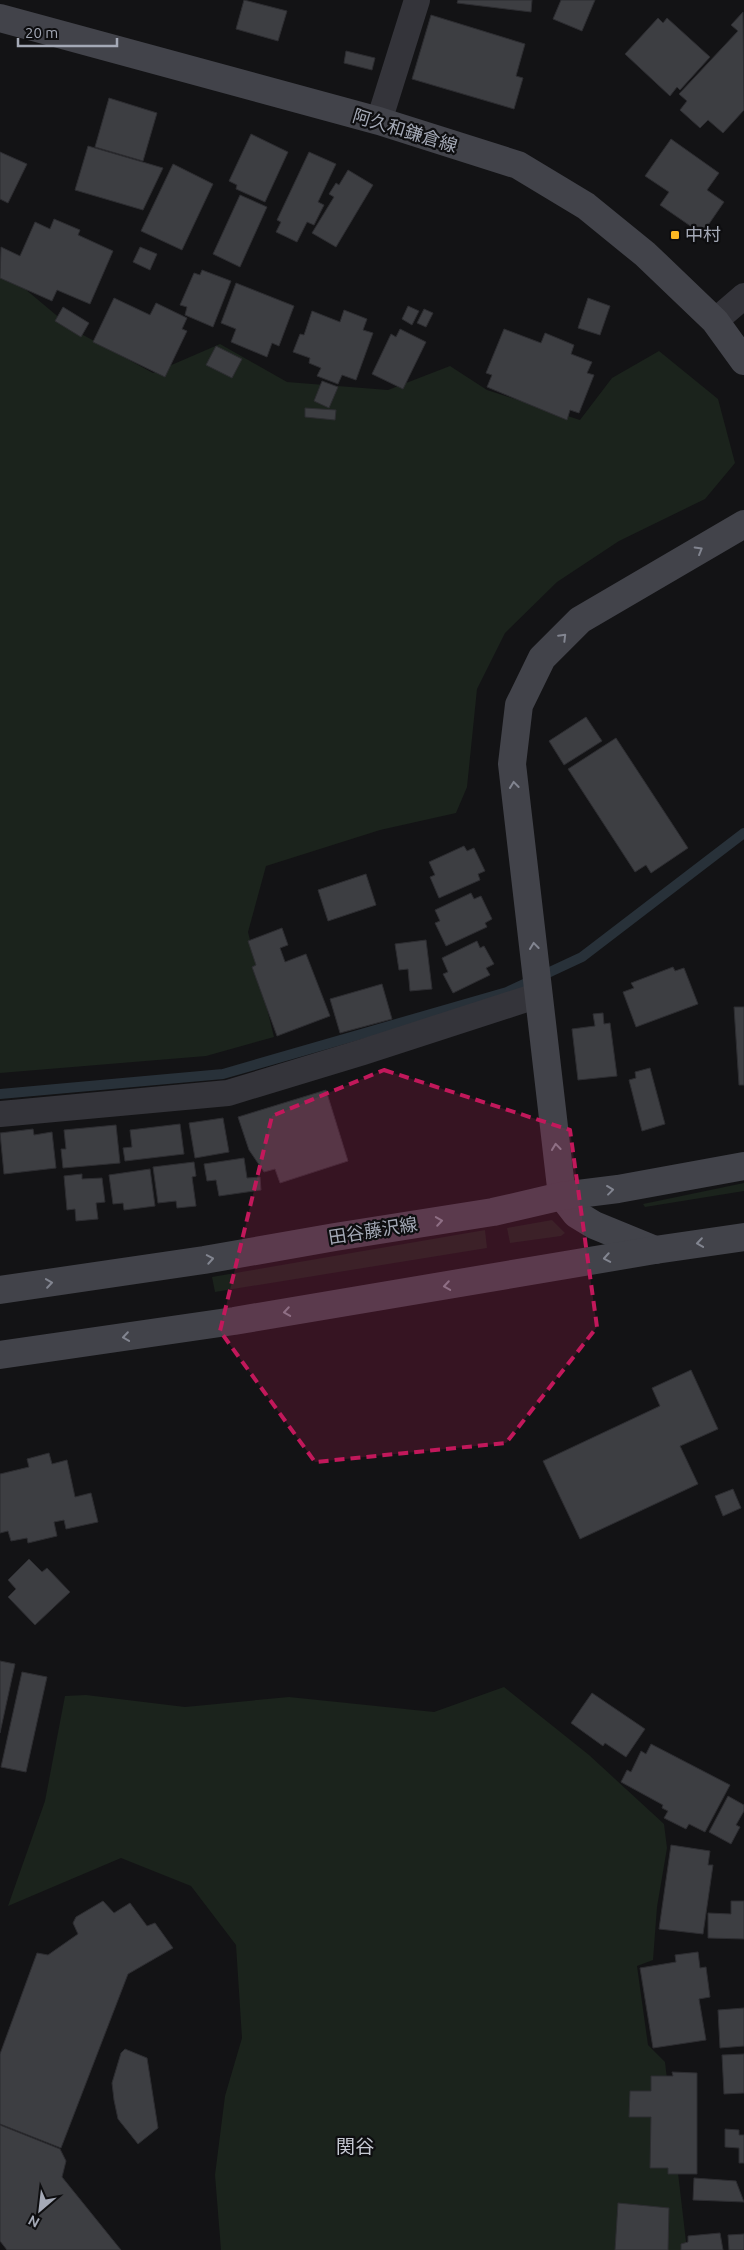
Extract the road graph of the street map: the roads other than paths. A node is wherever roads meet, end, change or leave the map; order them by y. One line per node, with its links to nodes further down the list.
1 (417, 0): 3 (street)
2 (0, 18): 3 (main road, 阿久和鎌倉線)
3 (379, 122): 5 (main road, 阿久和鎌倉線)
4 (744, 296): 5 (street)
5 (715, 321): 6 (main road, 阿久和鎌倉線)
6 (744, 361)
7 (744, 524): 8 (main road, one-way to 7)
8 (539, 995): 9 (street); 11 (main road, one-way to 8)
9 (0, 1114)
10 (744, 1166): 11 (main road, 田谷藤沢線, one-way to 10)
11 (562, 1196): 13 (main road); 14 (main road, 田谷藤沢線, one-way to 11)
12 (744, 1237): 13 (main road, one-way to 13)
13 (655, 1250): 15 (main road, one-way to 15)
14 (0, 1290)
15 (0, 1355)

